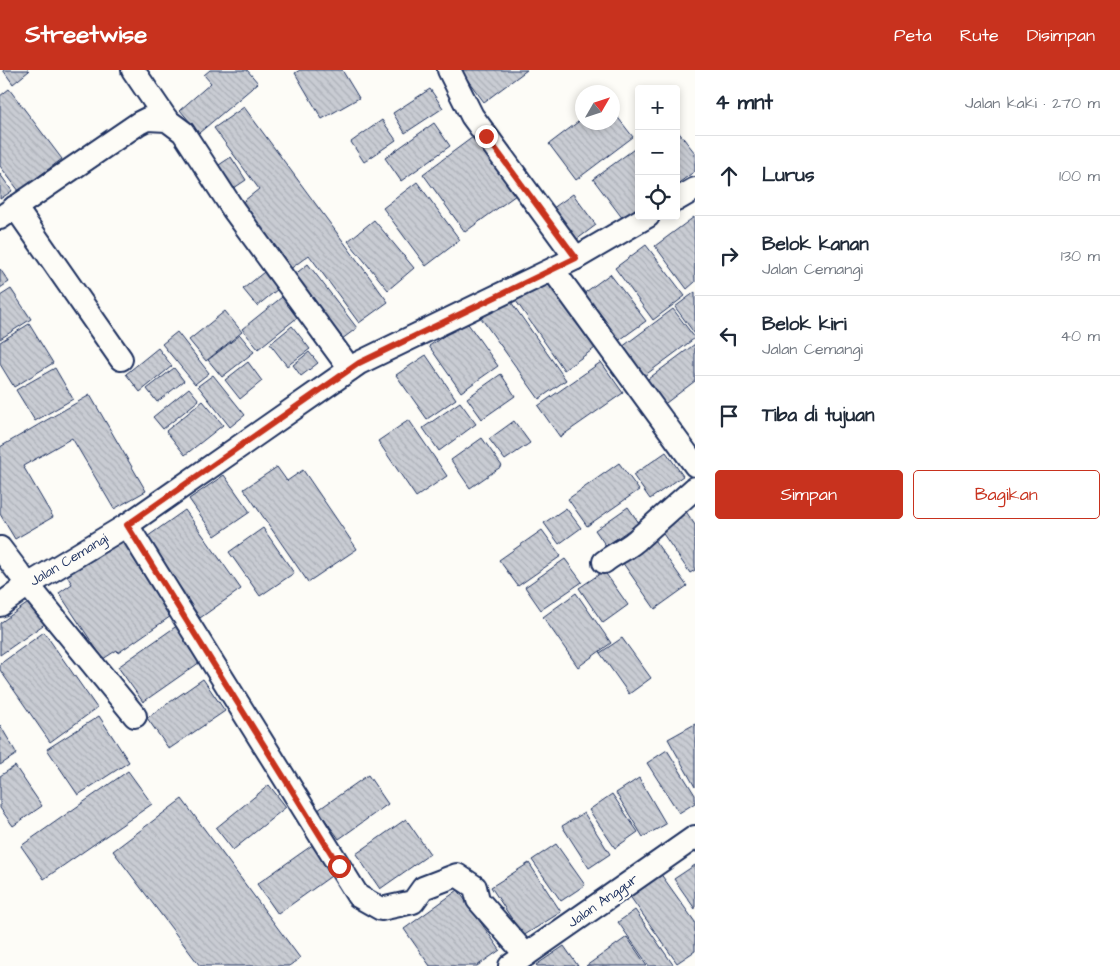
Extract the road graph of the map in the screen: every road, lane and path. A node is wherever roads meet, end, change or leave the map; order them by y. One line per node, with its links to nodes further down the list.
1 (133, 70): 3 (street)
2 (449, 70): 8 (street)
3 (167, 120): 6 (street); 11 (street)
4 (695, 189): 5 (street)
5 (680, 198)
6 (8, 212): 10 (street)
7 (641, 220): 8 (street, Jalan Cemangi)
8 (576, 258): 9 (street, Jalan Cemangi)
9 (553, 270): 11 (street, Jalan Cemangi); 12 (street)
10 (121, 359)
11 (350, 369): 14 (street, Jalan Cemangi)
12 (695, 464)
13 (695, 488): 16 (street)
14 (127, 525): 17 (street, Jalan Cemangi); 21 (street)
15 (0, 548): 17 (street)
16 (604, 562)
17 (28, 585): 18 (street, Jalan Cemangi); 19 (street)
18 (0, 604)
19 (135, 716)
20 (695, 837): 21 (street, Jalan Anggur)
21 (518, 960)

